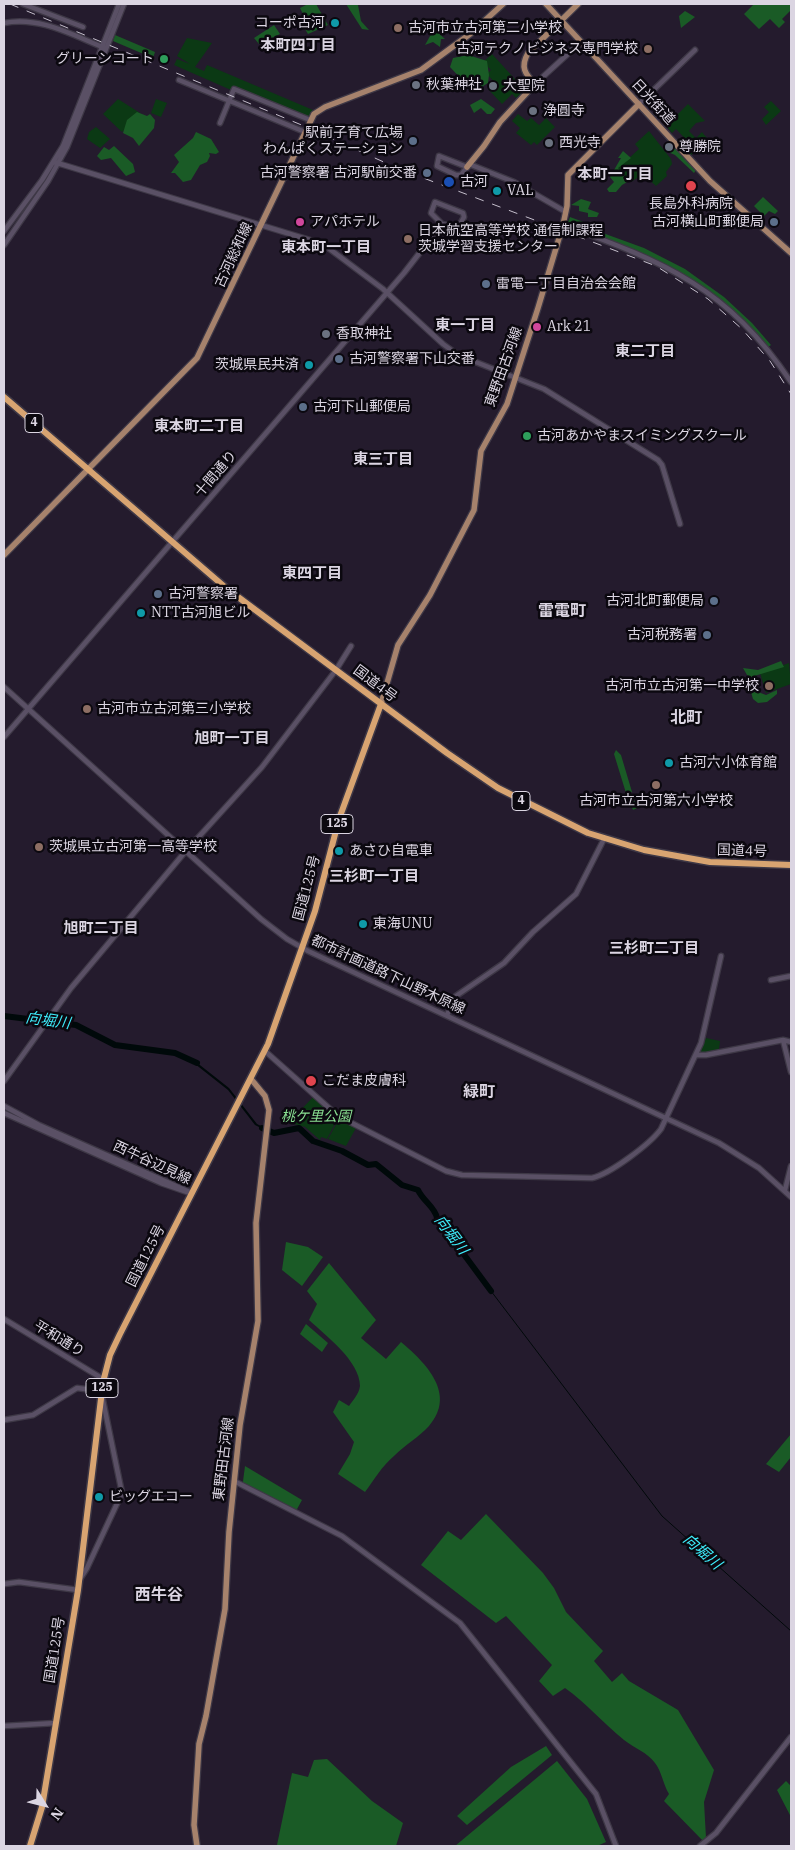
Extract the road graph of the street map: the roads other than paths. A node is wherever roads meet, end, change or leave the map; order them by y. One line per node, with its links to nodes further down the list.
1 (23, 4): 9 (street)
2 (120, 4): 11 (street)
3 (124, 4): 11 (street)
4 (504, 4): 17 (main road)
5 (546, 4): 7 (main road, 日光街道)
6 (578, 4): 7 (main road)
7 (561, 20): 10 (main road, 日光街道); 14 (main road)
8 (4, 24): 11 (street)
9 (83, 27)
10 (581, 42): 14 (street); 16 (main road, 日光街道)
11 (105, 48): 20 (street)
12 (695, 50): 16 (street)
13 (179, 80): 15 (street)
14 (535, 84): 21 (main road)
15 (229, 101): 17 (street); 18 (street); 19 (street)
16 (638, 104): 22 (main road, 東野田古河線); 28 (main road, 日光街道)
17 (310, 120): 19 (main road, 古河総和線)
18 (220, 123)
19 (305, 132): 25 (main road, 古河総和線)
20 (57, 162): 25 (street); 26 (street); 27 (street)
21 (468, 165): 21 (street); 22 (street)
22 (566, 212): 24 (main road, 東野田古河線)
23 (442, 224): 23 (street); 29 (street, 十間通り)
24 (563, 225): 30 (main road, 東野田古河線); 31 (street)
25 (261, 227): 29 (street); 33 (main road, 古河総和線)
26 (4, 231)
27 (4, 245)
28 (791, 253)
29 (387, 292): 30 (street); 35 (street, 十間通り)
30 (516, 378): 34 (street); 40 (main road, 東野田古河線)
31 (791, 382)
32 (4, 397): 33 (highway, 国道4号 / 4)
33 (88, 470): 35 (highway, 国道4号 / 4); 36 (main road, 古河総和線)
34 (680, 524)
35 (172, 542): 38 (highway, 国道4号 / 4); 41 (street, 十間通り)
36 (4, 555)
37 (351, 646): 38 (street)
38 (336, 670): 40 (highway, 国道4号 / 4); 44 (street)
39 (4, 687): 41 (street, 都市計画道路下山野木原線)
40 (381, 704): 43 (highway, 国道4号 / 4); 46 (highway, 国道125号 / 125)
41 (28, 709): 42 (street, 十間通り); 44 (street, 都市計画道路下山野木原線)
42 (4, 737)
43 (604, 839): 45 (highway, 国道4号 / 4); 50 (street)
44 (185, 852): 46 (street, 都市計画道路下山野木原線); 57 (street)
45 (791, 865)
46 (302, 948): 50 (street, 都市計画道路下山野木原線); 53 (highway, 国道125号 / 125)
47 (721, 956): 54 (street)
48 (791, 976): 49 (street)
49 (771, 980)
50 (447, 1015): 60 (street, 都市計画道路下山野木原線)
51 (783, 1040): 52 (street); 54 (street); 55 (street)
52 (791, 1042)
53 (265, 1051): 56 (highway, 国道125号 / 125); 60 (street)
54 (696, 1055): 60 (street)
55 (791, 1072)
56 (251, 1079): 63 (highway, 国道125号 / 125); 69 (main road, 東野田古河線)
57 (4, 1081)
58 (4, 1106): 63 (street, 西牛谷辺見線)
59 (4, 1113): 63 (street, 西牛谷辺見線)
60 (667, 1118): 62 (street, 都市計画道路下山野木原線)
61 (791, 1166): 62 (street)
62 (785, 1190): 64 (street, 都市計画道路下山野木原線)
63 (192, 1193): 66 (highway, 国道125号 / 125)
64 (791, 1197)
65 (4, 1319): 66 (street, 平和通り)
66 (104, 1379): 67 (highway, 国道125号 / 125)
67 (102, 1391): 68 (street); 70 (highway, 国道125号 / 125); 70 (street)
68 (4, 1420)
69 (234, 1481): 77 (main road, 東野田古河線); 78 (street)
70 (79, 1580): 72 (highway, 国道125号 / 125)
71 (4, 1584): 72 (street)
72 (78, 1590): 73 (highway, 国道125号 / 125)
73 (56, 1723): 74 (street); 76 (highway, 国道125号 / 125)
74 (4, 1726)
75 (791, 1737): 79 (street)
76 (30, 1846)
77 (197, 1846)
78 (616, 1846)
79 (700, 1846)

